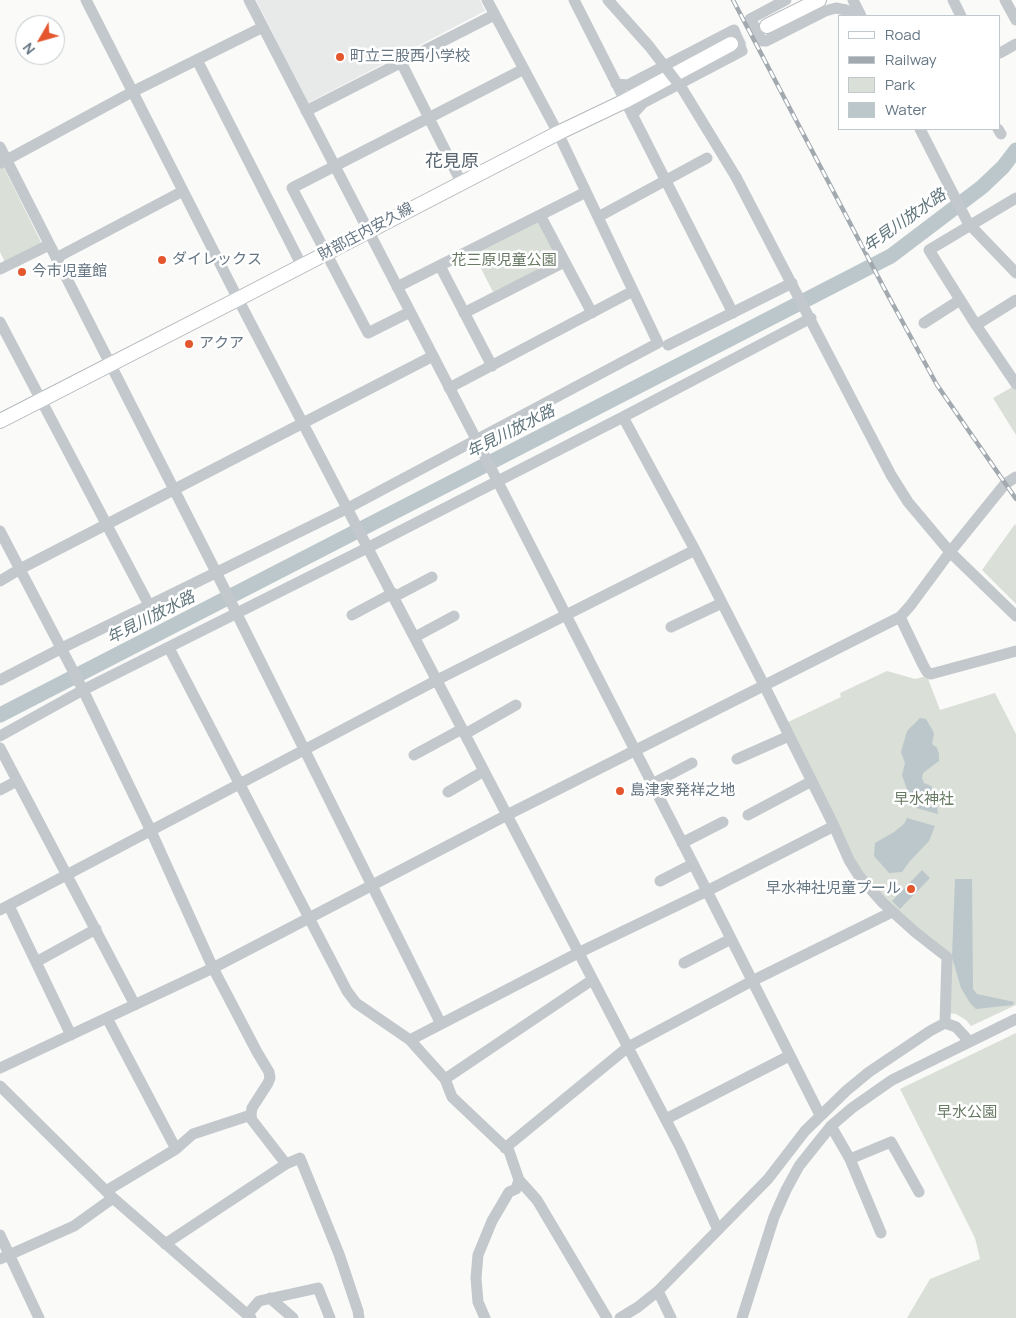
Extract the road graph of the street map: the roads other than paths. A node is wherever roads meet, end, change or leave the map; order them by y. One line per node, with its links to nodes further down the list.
1 (86, 0): 25 (street)
2 (249, 0): 17 (street)
3 (487, 0): 11 (street)
4 (574, 0): 24 (street)
5 (608, 0): 53 (street, bridge)
6 (786, 0): 12 (street)
7 (819, 0): 16 (main road)
8 (853, 0): 13 (street)
9 (953, 0): 14 (street)
10 (1005, 0): 15 (street)
11 (494, 15): 22 (street); 23 (street)
12 (849, 15)
13 (861, 15)
14 (960, 15)
15 (1016, 20)
16 (767, 26)
17 (264, 27): 21 (street); 27 (street)
18 (731, 44): 26 (main road, 財部庄内安久線)
19 (1016, 44): 20 (street)
20 (1001, 52)
21 (198, 60): 25 (street); 49 (street)
22 (401, 62): 27 (street); 29 (street)
23 (524, 69): 29 (street); 31 (street)
24 (616, 84): 26 (street); 28 (street)
25 (132, 92): 34 (street); 38 (street)
26 (625, 101): 28 (street); 31 (main road, 財部庄内安久線)
27 (306, 110): 35 (street)
28 (632, 115): 36 (street)
29 (429, 118): 35 (street); 37 (street)
30 (921, 130): 43 (street)
31 (558, 133): 37 (main road, 財部庄内安久線); 39 (street)
32 (0, 147): 34 (street)
33 (707, 158): 36 (street)
34 (3, 161): 45 (street)
35 (335, 167): 44 (street); 46 (street)
36 (665, 181): 42 (street); 62 (street)
37 (462, 182): 44 (main road, 財部庄内安久線)
38 (184, 191): 47 (street); 56 (street)
39 (586, 192): 41 (street); 42 (street)
40 (1016, 198): 43 (street)
41 (540, 215): 48 (street); 50 (street)
42 (598, 217): 55 (street)
43 (970, 225): 52 (street); 57 (street)
44 (368, 230): 46 (main road, 財部庄内安久線); 54 (street)
45 (49, 245): 47 (street); 51 (street)
46 (325, 253): 49 (main road, 財部庄内安久線); 59 (street)
47 (56, 258): 69 (street)
48 (564, 262): 60 (street); 61 (street)
49 (302, 266): 56 (main road, 財部庄内安久線)
50 (440, 266): 54 (street); 60 (street)
51 (0, 269)
52 (1016, 273)
53 (793, 286): 62 (street); 63 (street)
54 (397, 287): 59 (street)
55 (633, 291): 61 (street); 77 (street)
56 (238, 299): 69 (main road, 財部庄内安久線); 76 (street)
57 (960, 300): 65 (street); 66 (street)
58 (1016, 300): 66 (street)
59 (410, 312): 68 (street)
60 (464, 312): 70 (street)
61 (592, 313): 70 (street)
62 (733, 313): 67 (street)
63 (811, 318): 74 (street); 86 (street)
64 (0, 322): 73 (street)
65 (924, 323)
66 (976, 325): 71 (street)
67 (668, 345)
68 (433, 356): 72 (street); 76 (street)
69 (110, 364): 73 (main road, 財部庄内安久線); 80 (street)
70 (492, 366): 72 (street)
71 (1016, 384)
72 (450, 388): 77 (street)
73 (41, 400): 75 (main road, 財部庄内安久線); 82 (street)
74 (623, 417): 79 (street); 85 (street)
75 (0, 420)
76 (303, 423): 80 (street); 81 (street)
77 (478, 444): 79 (street); 81 (street)
78 (1016, 477): 86 (street)
79 (497, 482): 84 (street); 96 (street)
80 (174, 489): 82 (street); 88 (street)
81 (350, 512): 84 (street); 88 (street)
82 (106, 524): 87 (street); 93 (street)
83 (0, 531): 87 (street)
84 (369, 547): 91 (street); 94 (street)
85 (695, 550): 92 (street); 96 (street)
86 (950, 552): 98 (street); 99 (street)
87 (20, 569): 90 (street); 102 (street)
88 (218, 576): 93 (street); 94 (street)
89 (432, 577): 91 (street)
90 (0, 581)
91 (394, 595): 95 (street); 101 (street)
92 (722, 603): 100 (street); 107 (street)
93 (149, 605): 102 (street)
94 (235, 612): 103 (street); 114 (street)
95 (352, 615)
96 (565, 615): 106 (street); 115 (street)
97 (454, 616): 101 (street)
98 (1016, 616)
99 (900, 617): 104 (street); 107 (street)
100 (671, 627)
101 (415, 637): 106 (street)
102 (62, 648): 105 (street); 108 (street)
103 (169, 648): 108 (street); 122 (street)
104 (1016, 651)
105 (0, 680)
106 (437, 680): 110 (street); 114 (street)
107 (764, 685): 112 (street); 115 (street)
108 (83, 690): 111 (street); 130 (street)
109 (516, 705): 110 (street)
110 (464, 731): 116 (street); 119 (street)
111 (0, 736)
112 (789, 736): 117 (street); 121 (street)
113 (0, 748): 120 (street)
114 (305, 751): 122 (street); 135 (street)
115 (635, 751): 123 (street); 126 (street)
116 (414, 755)
117 (738, 759)
118 (692, 763): 123 (street)
119 (484, 771): 125 (street); 126 (street)
120 (17, 781): 124 (street); 133 (street)
121 (812, 781): 127 (street); 129 (street)
122 (240, 784): 130 (street); 139 (street)
123 (652, 784): 131 (street)
124 (0, 790)
125 (448, 792)
126 (507, 815): 135 (street); 142 (street)
127 (748, 815)
128 (723, 822): 131 (street)
129 (834, 826): 136 (street); 138 (street)
130 (152, 831): 133 (street); 145 (street)
131 (682, 843): 132 (street)
132 (693, 864): 134 (street); 136 (street)
133 (67, 875): 137 (street); 140 (street)
134 (660, 881)
135 (372, 884): 139 (street); 152 (street)
136 (707, 891): 141 (street); 142 (street)
137 (4, 908): 143 (street)
138 (892, 912): 147 (street); 151 (street)
139 (309, 918): 145 (street); 154 (street)
140 (96, 929): 143 (street); 148 (street)
141 (731, 939): 144 (street); 147 (street)
142 (578, 953): 146 (street); 152 (street)
143 (36, 962): 153 (street)
144 (684, 963)
145 (213, 968): 148 (street); 161 (street)
146 (592, 980): 156 (street); 159 (street)
147 (752, 981): 156 (street); 157 (street)
148 (135, 1005): 149 (street)
149 (107, 1018): 153 (street); 166 (street)
150 (1016, 1019): 155 (street)
151 (945, 1023): 155 (street); 162 (street)
152 (441, 1024): 154 (street)
153 (71, 1035): 158 (street)
154 (410, 1040): 159 (street)
155 (969, 1041): 164 (street)
156 (628, 1047): 163 (street); 165 (street)
157 (789, 1056): 162 (street); 163 (street)
158 (0, 1068)
159 (445, 1080): 165 (street)
160 (0, 1086): 171 (street)
161 (251, 1115): 166 (street); 168 (street)
162 (820, 1115): 172 (street)
163 (666, 1119): 172 (street)
164 (832, 1126): 167 (street); 188 (street)
165 (505, 1148): 169 (street)
166 (176, 1150): 171 (street)
167 (850, 1159): 170 (street); 173 (street)
168 (286, 1164): 175 (street); 183 (street)
169 (519, 1180): 184 (street); 185 (street)
170 (919, 1192)
171 (110, 1194): 175 (street); 176 (street)
172 (718, 1230): 177 (street)
173 (881, 1233)
174 (0, 1235): 176 (street)
175 (165, 1244): 179 (street)
176 (4, 1257): 180 (street)
177 (658, 1291): 186 (street); 187 (street)
178 (270, 1298): 179 (street); 181 (street); 182 (street)
179 (249, 1317)
180 (40, 1318)
181 (293, 1318)
182 (330, 1318)
183 (359, 1318)
184 (484, 1318)
185 (607, 1318)
186 (620, 1318)
187 (671, 1318)
188 (742, 1318)

